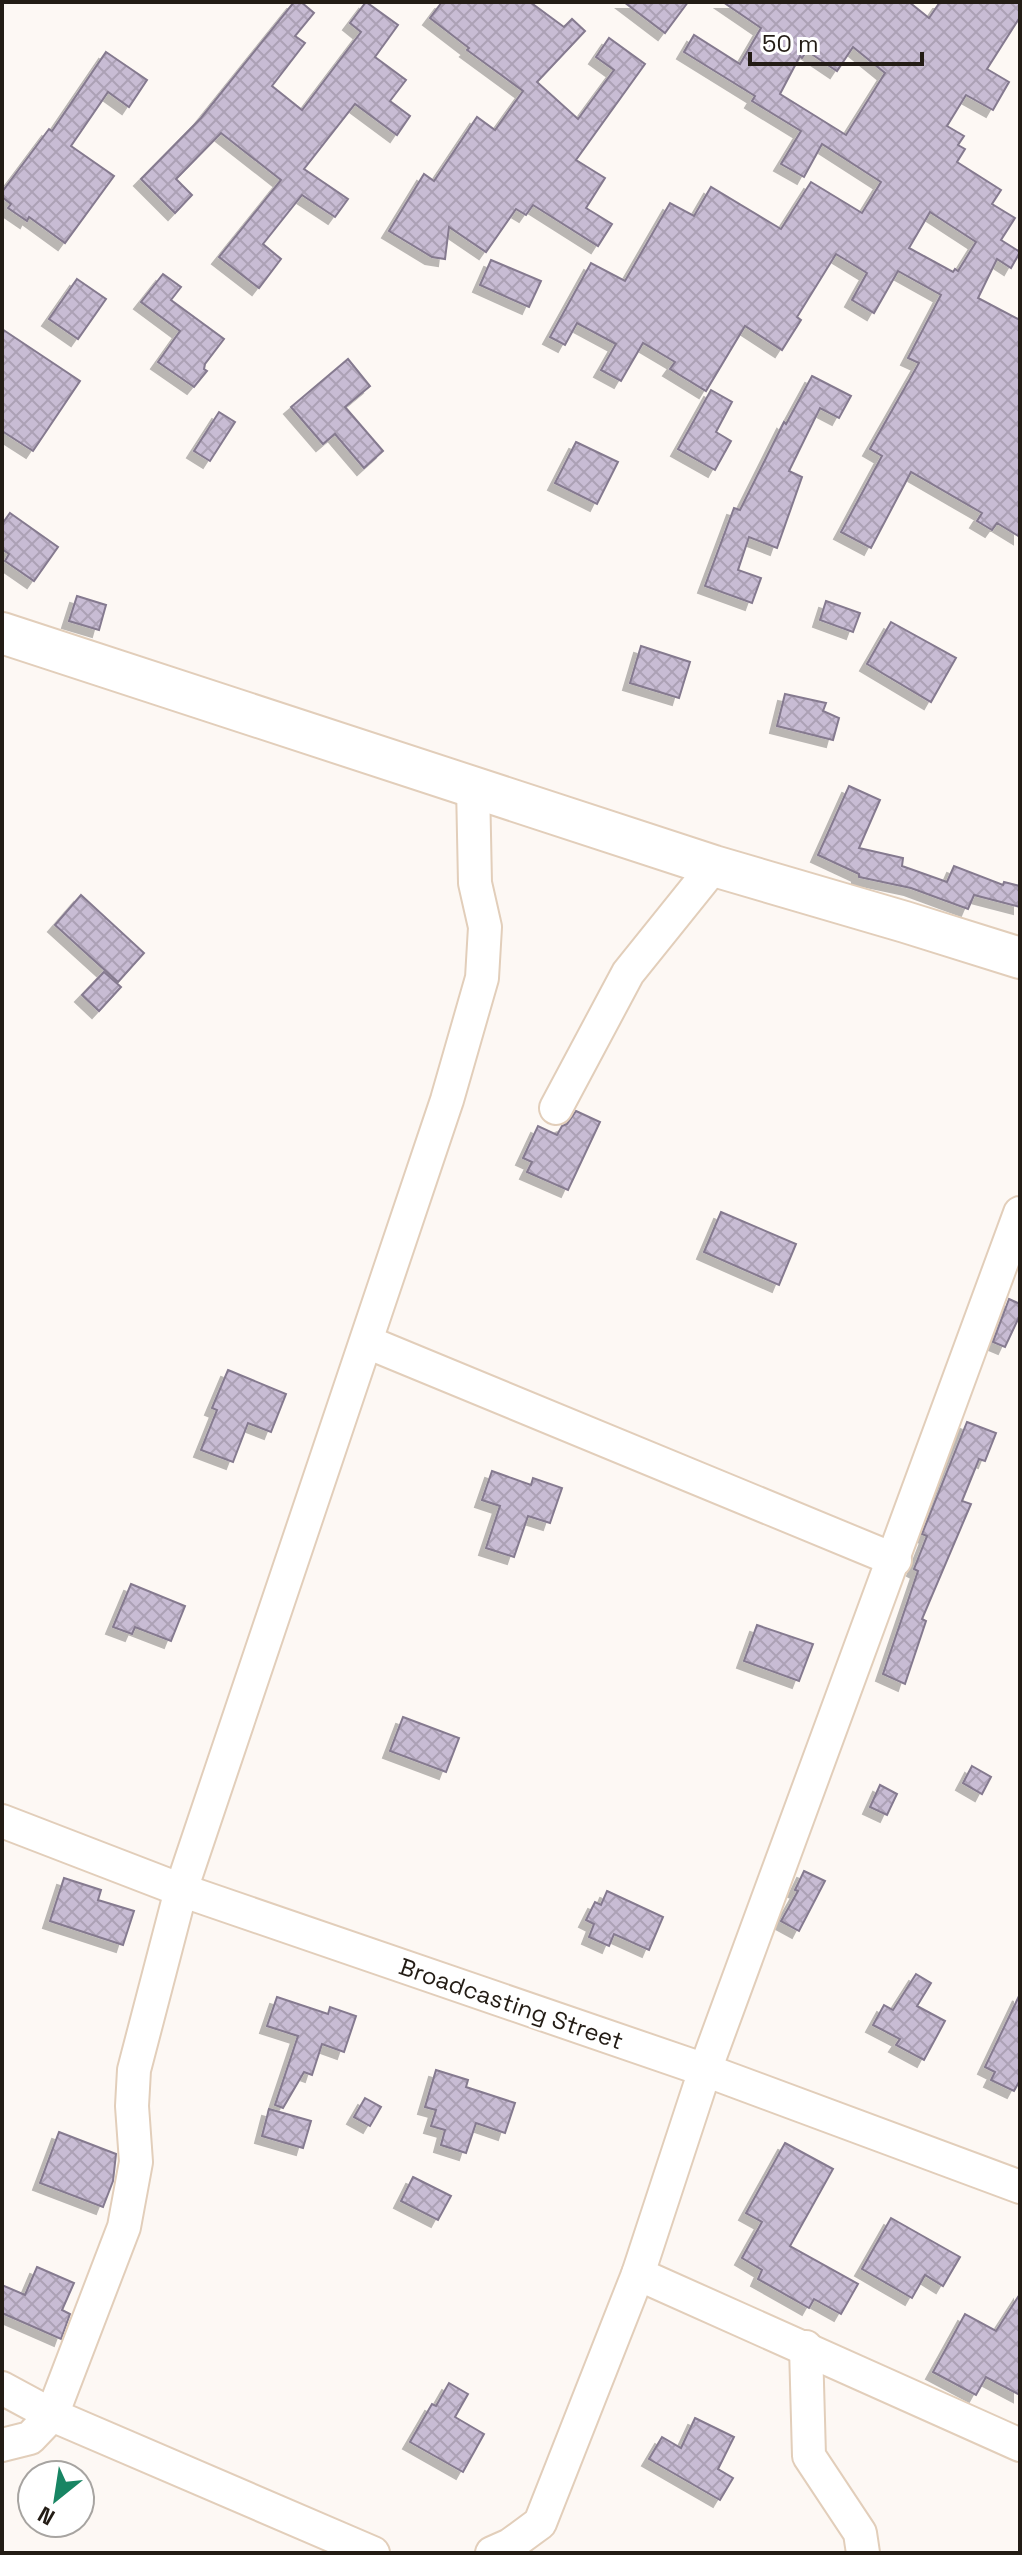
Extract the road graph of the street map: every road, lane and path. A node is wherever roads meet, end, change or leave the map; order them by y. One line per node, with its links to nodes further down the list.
1 (2, 633): 2 (main road)
2 (473, 786): 3 (main road); 7 (street)
3 (714, 866): 4 (main road); 5 (street)
4 (1020, 958)
5 (556, 1108)
6 (1020, 1213): 8 (street)
7 (367, 1342): 8 (street); 10 (street)
8 (895, 1560): 11 (street)
9 (2, 1821): 10 (street, Broadcasting Street)
10 (181, 1890): 11 (street, Broadcasting Street); 16 (street)
11 (705, 2070): 12 (street, Broadcasting Street); 13 (street)
12 (1020, 2187)
13 (638, 2274): 14 (street); 20 (street)
14 (806, 2347): 18 (street); 21 (street)
15 (2, 2388): 16 (street)
16 (52, 2415): 17 (street); 19 (street)
17 (2, 2445)
18 (1020, 2445)
19 (373, 2553)
20 (492, 2553)
21 (863, 2553)

